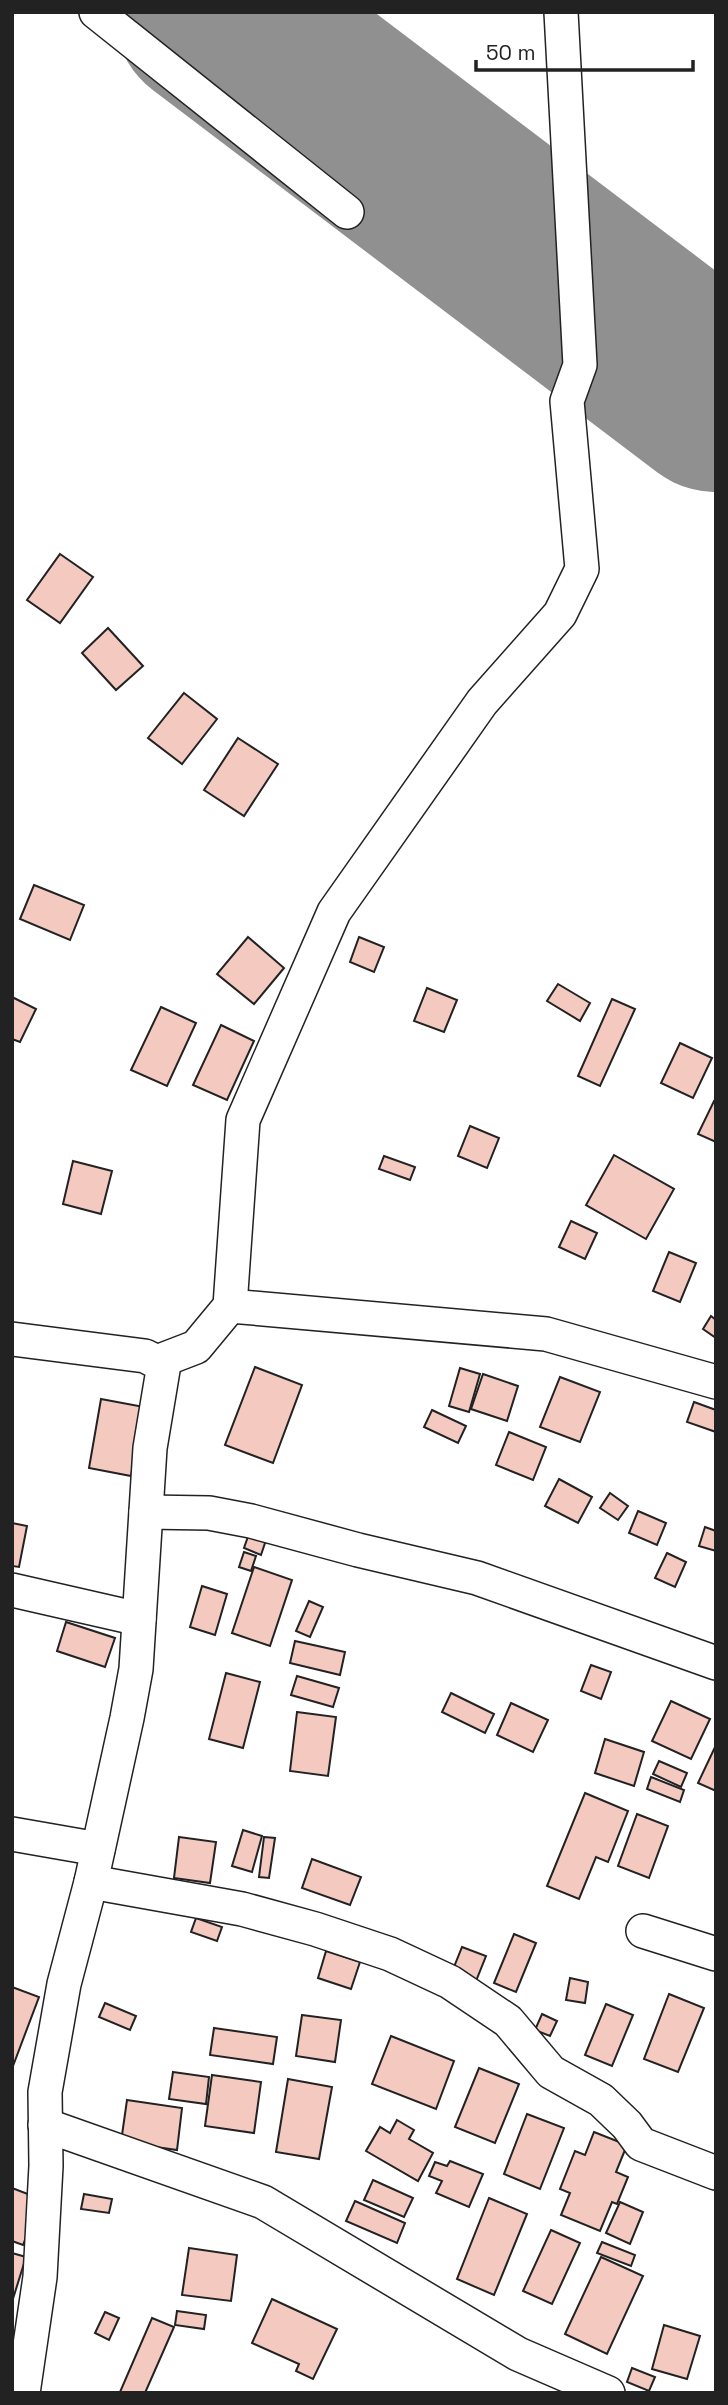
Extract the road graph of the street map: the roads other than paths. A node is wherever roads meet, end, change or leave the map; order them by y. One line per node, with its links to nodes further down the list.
1 (96, 12): 3 (street)
2 (561, 12): 4 (street)
3 (347, 212)
4 (230, 1306): 6 (street); 7 (street)
5 (12, 1339): 6 (street)
6 (157, 1362): 8 (street)
7 (716, 1382)
8 (146, 1512): 10 (street); 11 (street)
9 (12, 1590): 10 (street)
10 (139, 1619): 13 (street)
11 (716, 1663)
12 (12, 1834): 13 (street)
13 (98, 1849): 14 (street)
14 (90, 1882): 17 (street); 18 (street)
15 (643, 1931): 16 (street)
16 (716, 1954)
17 (45, 2125): 19 (street); 20 (street)
18 (716, 2173)
19 (23, 2393)
20 (608, 2393)

